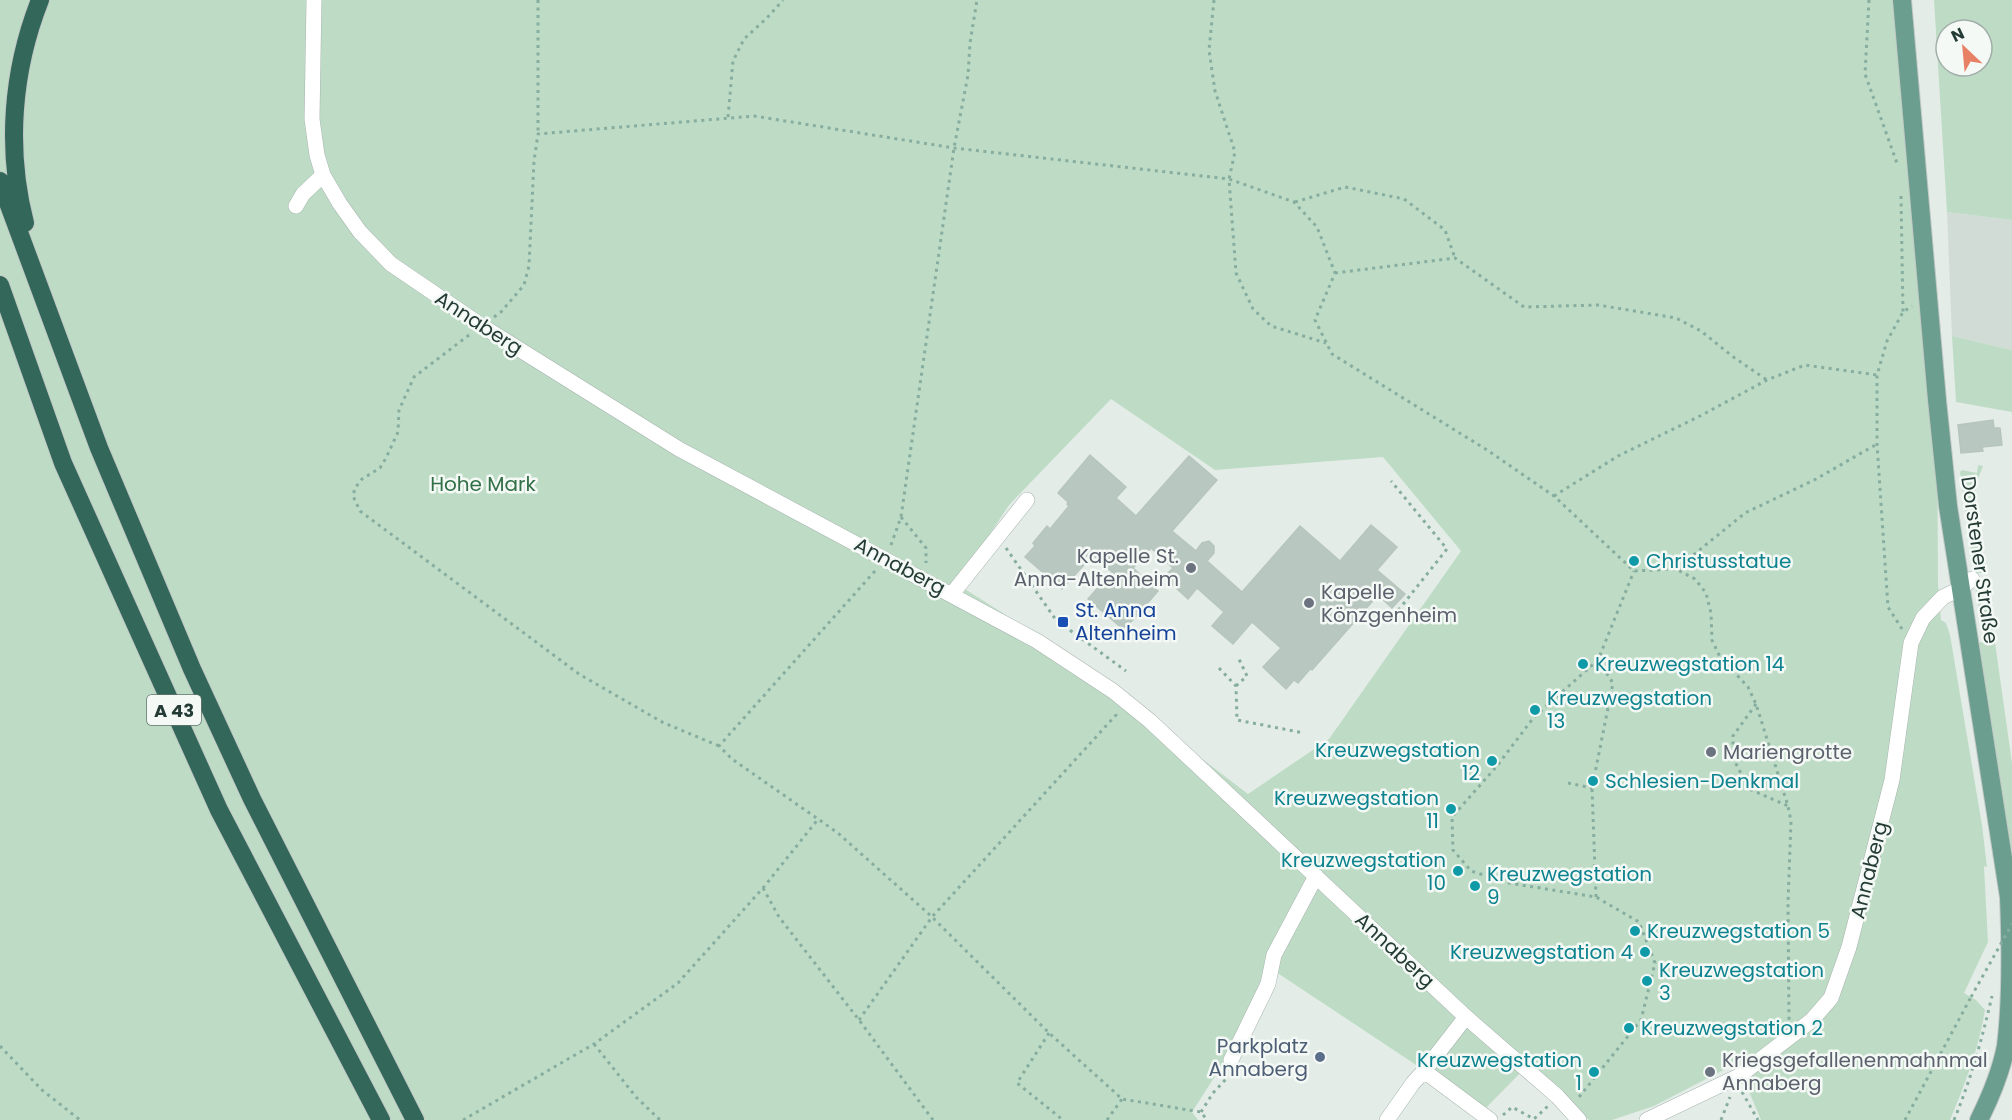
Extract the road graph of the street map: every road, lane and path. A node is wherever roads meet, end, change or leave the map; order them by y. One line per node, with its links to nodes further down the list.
1 (40, 0): 26 (highway)
2 (314, 0): 13 (street, Annaberg)
3 (538, 0): 10 (path)
4 (783, 0): 9 (path)
5 (977, 0): 11 (path)
6 (1214, 0): 14 (path)
7 (1869, 0): 12 (path)
8 (1902, 0): 22 (main road, Dorstener Straße)
9 (728, 117): 10 (path); 11 (path)
10 (538, 134): 24 (path)
11 (954, 148): 14 (path); 33 (path)
12 (1901, 172)
13 (323, 175): 18 (street); 24 (street, Annaberg)
14 (1229, 179): 17 (path); 25 (path)
15 (0, 181): 26 (highway, A 43)
16 (1901, 196): 23 (path)
17 (1294, 202): 19 (path); 20 (path)
18 (296, 206)
19 (1455, 258): 20 (path); 28 (path)
20 (1335, 273): 25 (path)
21 (0, 285): 79 (highway, A 43)
22 (1927, 294): 23 (path); 39 (main road, Dorstener Straße)
23 (1903, 312): 27 (path)
24 (482, 326): 35 (street, Annaberg); 51 (path)
25 (1326, 343): 31 (path)
26 (66, 357): 80 (highway, A 43)
27 (1877, 375): 28 (path); 29 (path)
28 (1767, 380): 31 (path)
29 (1877, 444): 36 (path); 42 (path)
30 (1391, 481): 41 (path)
31 (1554, 496): 37 (path)
32 (1027, 500): 34 (street)
33 (901, 517): 35 (path); 38 (path)
34 (998, 537): 40 (street); 46 (path)
35 (886, 559): 38 (street, Annaberg); 51 (path)
36 (1676, 569): 37 (path); 49 (path)
37 (1634, 571): 44 (path)
38 (925, 581): 40 (street, Annaberg)
39 (1966, 584): 42 (street, Annaberg); 62 (main road, Dorstener Straße)
40 (952, 594): 48 (street, Annaberg)
41 (1389, 622)
42 (1911, 644): 67 (street, Annaberg)
43 (1238, 657): 47 (path)
44 (1598, 660): 53 (path); 58 (path)
45 (1219, 668): 47 (path)
46 (1126, 671)
47 (1236, 686): 50 (path)
48 (1113, 691): 56 (street, Annaberg); 59 (path)
49 (1756, 704): 54 (path); 54 (path)
50 (1304, 733)
51 (719, 746): 55 (path)
52 (1569, 783): 53 (path)
53 (1592, 788): 58 (path)
54 (1788, 806): 67 (path)
55 (819, 818): 57 (path); 59 (path)
56 (1316, 876): 64 (street, Annaberg); 70 (street)
57 (763, 888): 65 (path); 68 (path)
58 (1596, 897): 76 (path)
59 (932, 916): 65 (path); 66 (path)
60 (2012, 924): 93 (path, bridge)
61 (1995, 948): 62 (path)
62 (2006, 957): 95 (main road, Dorstener Straße)
63 (1993, 990): 94 (path)
64 (1466, 1017): 71 (street); 74 (street, Annaberg)
65 (859, 1020): 83 (path)
66 (1049, 1033): 75 (path); 84 (path)
67 (1789, 1039): 91 (street, Annaberg)
68 (594, 1044): 81 (path); 82 (path)
69 (0, 1047): 78 (path)
70 (1231, 1060)
71 (1425, 1071): 87 (street); 88 (street)
72 (1227, 1078): 77 (path)
73 (1741, 1090): 92 (path)
74 (1557, 1096): 76 (street, Annaberg); 89 (path)
75 (1122, 1099): 77 (path); 85 (path)
76 (1568, 1108): 90 (street, Annaberg)
77 (1201, 1112): 86 (path)
78 (80, 1120)
79 (381, 1120)
80 (415, 1120)
81 (463, 1120)
82 (660, 1120)
83 (933, 1120)
84 (1064, 1120)
85 (1107, 1120)
86 (1207, 1120)
87 (1387, 1120)
88 (1490, 1120)
89 (1497, 1120)
90 (1579, 1120)
91 (1647, 1120)
92 (1758, 1120)
93 (1905, 1120)
94 (1954, 1120)
95 (1980, 1120)

